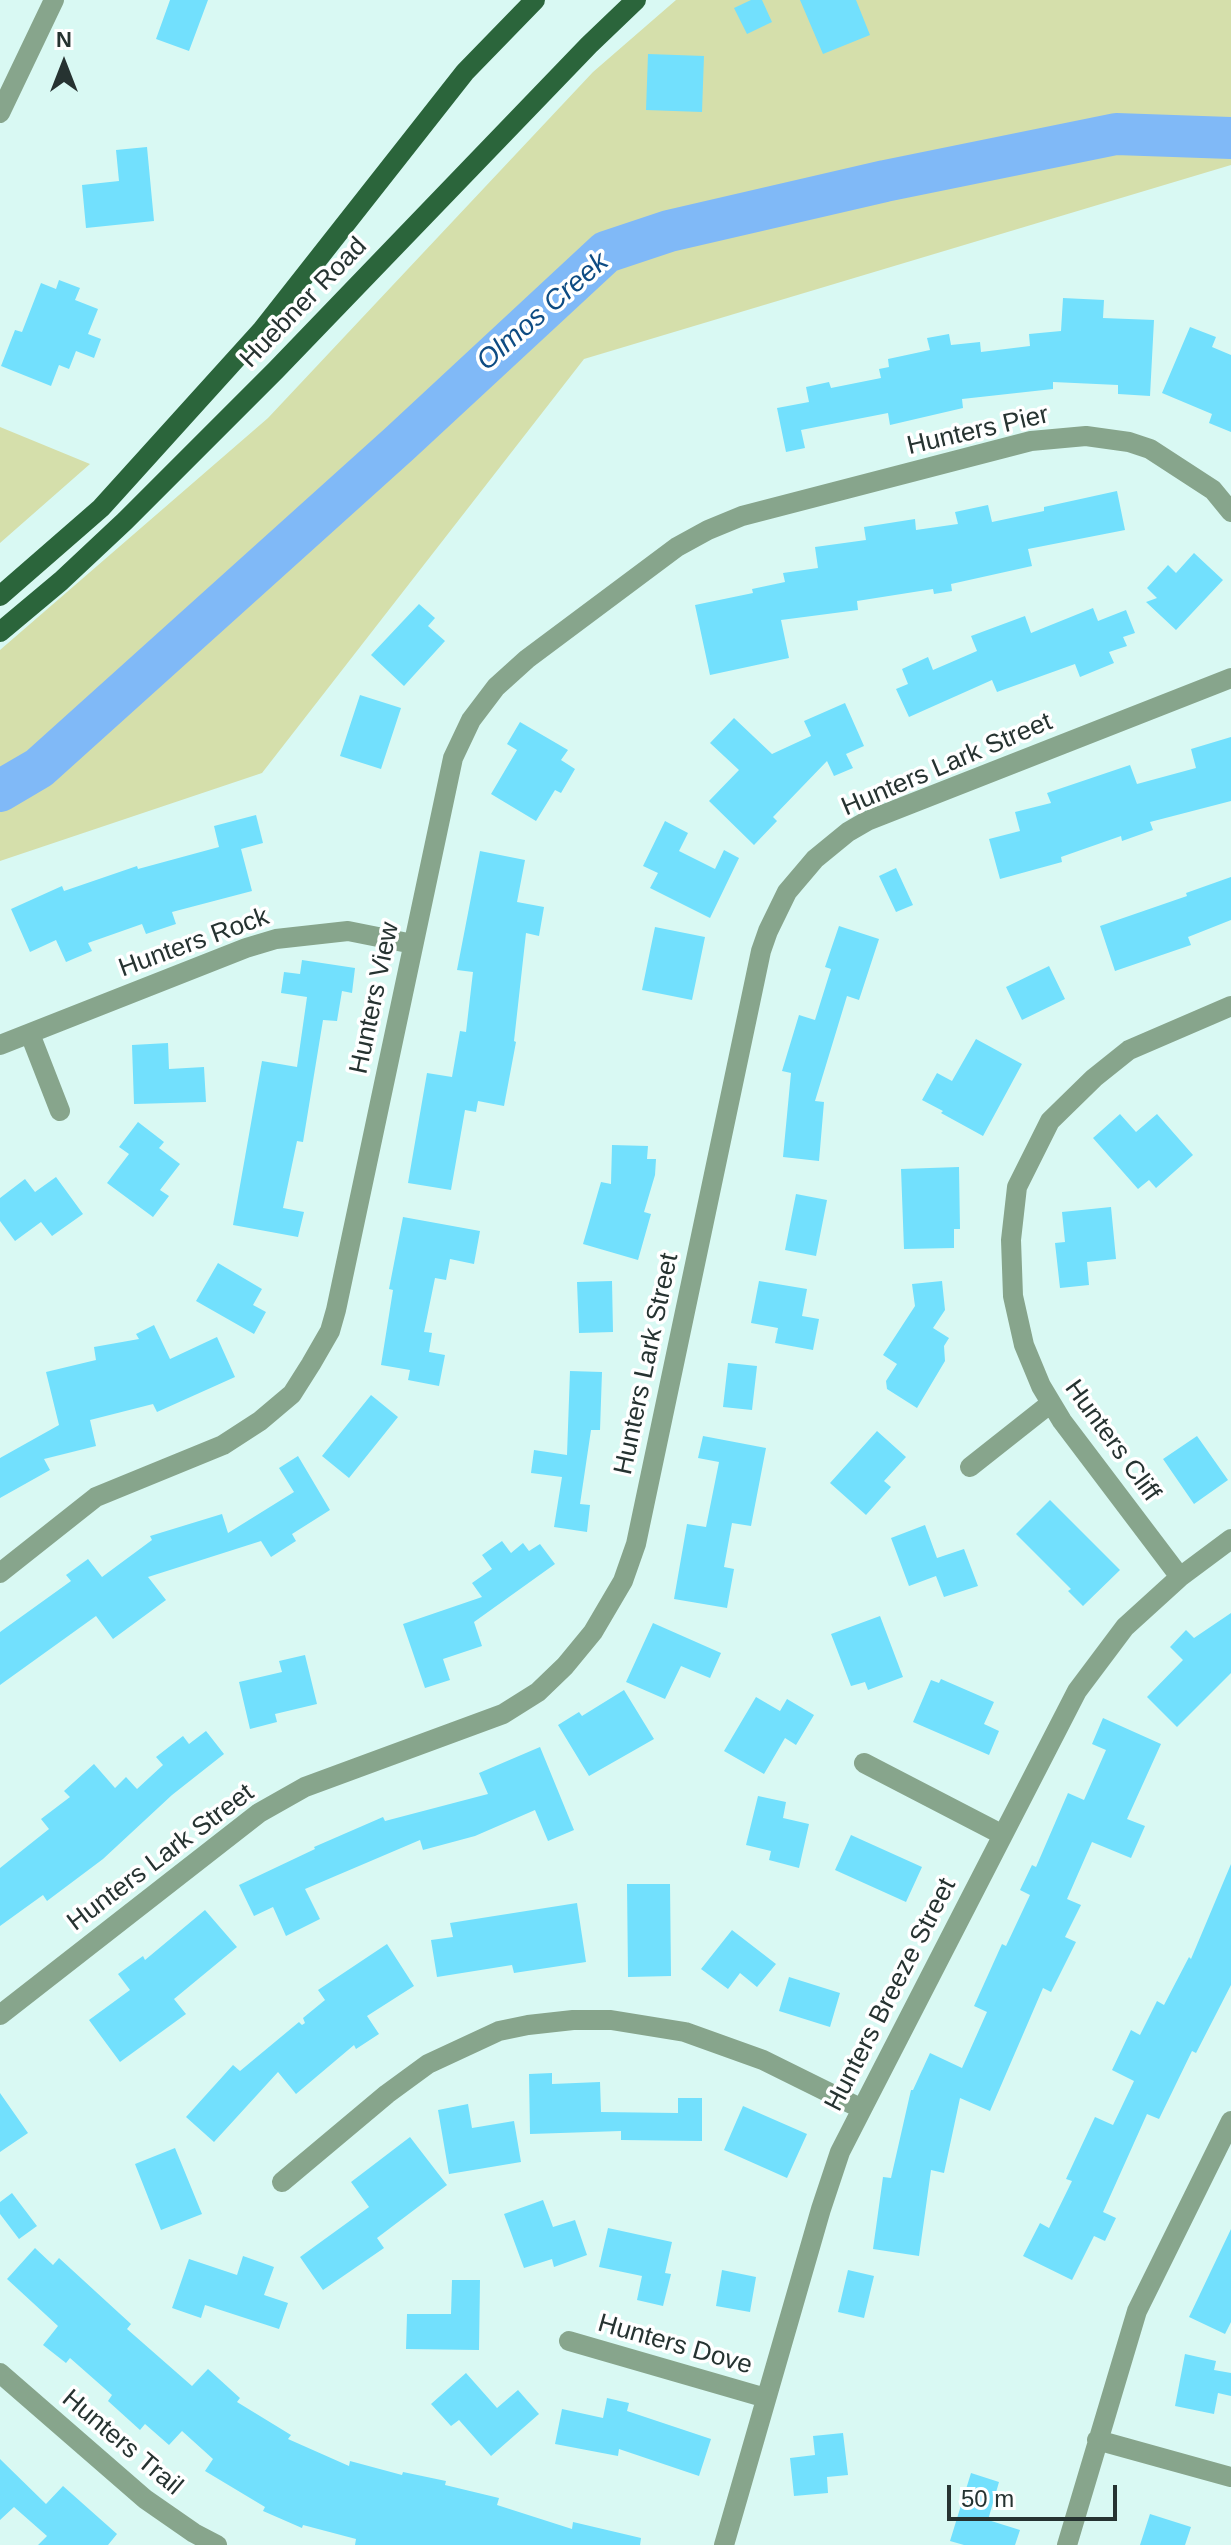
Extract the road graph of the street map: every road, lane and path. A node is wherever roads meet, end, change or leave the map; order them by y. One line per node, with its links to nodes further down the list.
1 (54, 0): 4 (street)
2 (535, 0): 7 (main road, Huebner Road)
3 (636, 0): 8 (main road, Huebner Road)
4 (0, 113)
5 (858, 486): 6 (street, Hunters Pier); 10 (street, Hunters View)
6 (1231, 512)
7 (0, 596)
8 (0, 632)
9 (1231, 678): 22 (street, Hunters Lark Street)
10 (413, 944): 12 (street, Hunters Rock); 18 (street, Hunters View)
11 (1231, 1006): 15 (street, Hunters Cliff)
12 (30, 1034): 13 (street, Hunters Rock); 14 (street)
13 (0, 1045)
14 (60, 1111)
15 (1051, 1403): 16 (street); 19 (street, Hunters Cliff)
16 (970, 1467)
17 (1231, 1539): 19 (street, Hunters Breeze Street)
18 (0, 1573)
19 (1180, 1577): 21 (street, Hunters Breeze Street)
20 (864, 1763): 21 (street)
21 (1001, 1834): 23 (street, Hunters Breeze Street)
22 (0, 2015)
23 (862, 2109): 25 (street); 28 (street, Hunters Breeze Street)
24 (1231, 2121): 29 (street)
25 (282, 2182)
26 (569, 2341): 28 (street, Hunters Dove)
27 (0, 2373): 31 (street, Hunters Trail)
28 (766, 2398): 33 (street, Hunters Breeze Street)
29 (1097, 2440): 30 (street); 34 (street)
30 (1231, 2477)
31 (189, 2539): 32 (street, Hunters Trail)
32 (217, 2545)
33 (724, 2545)
34 (1067, 2545)

